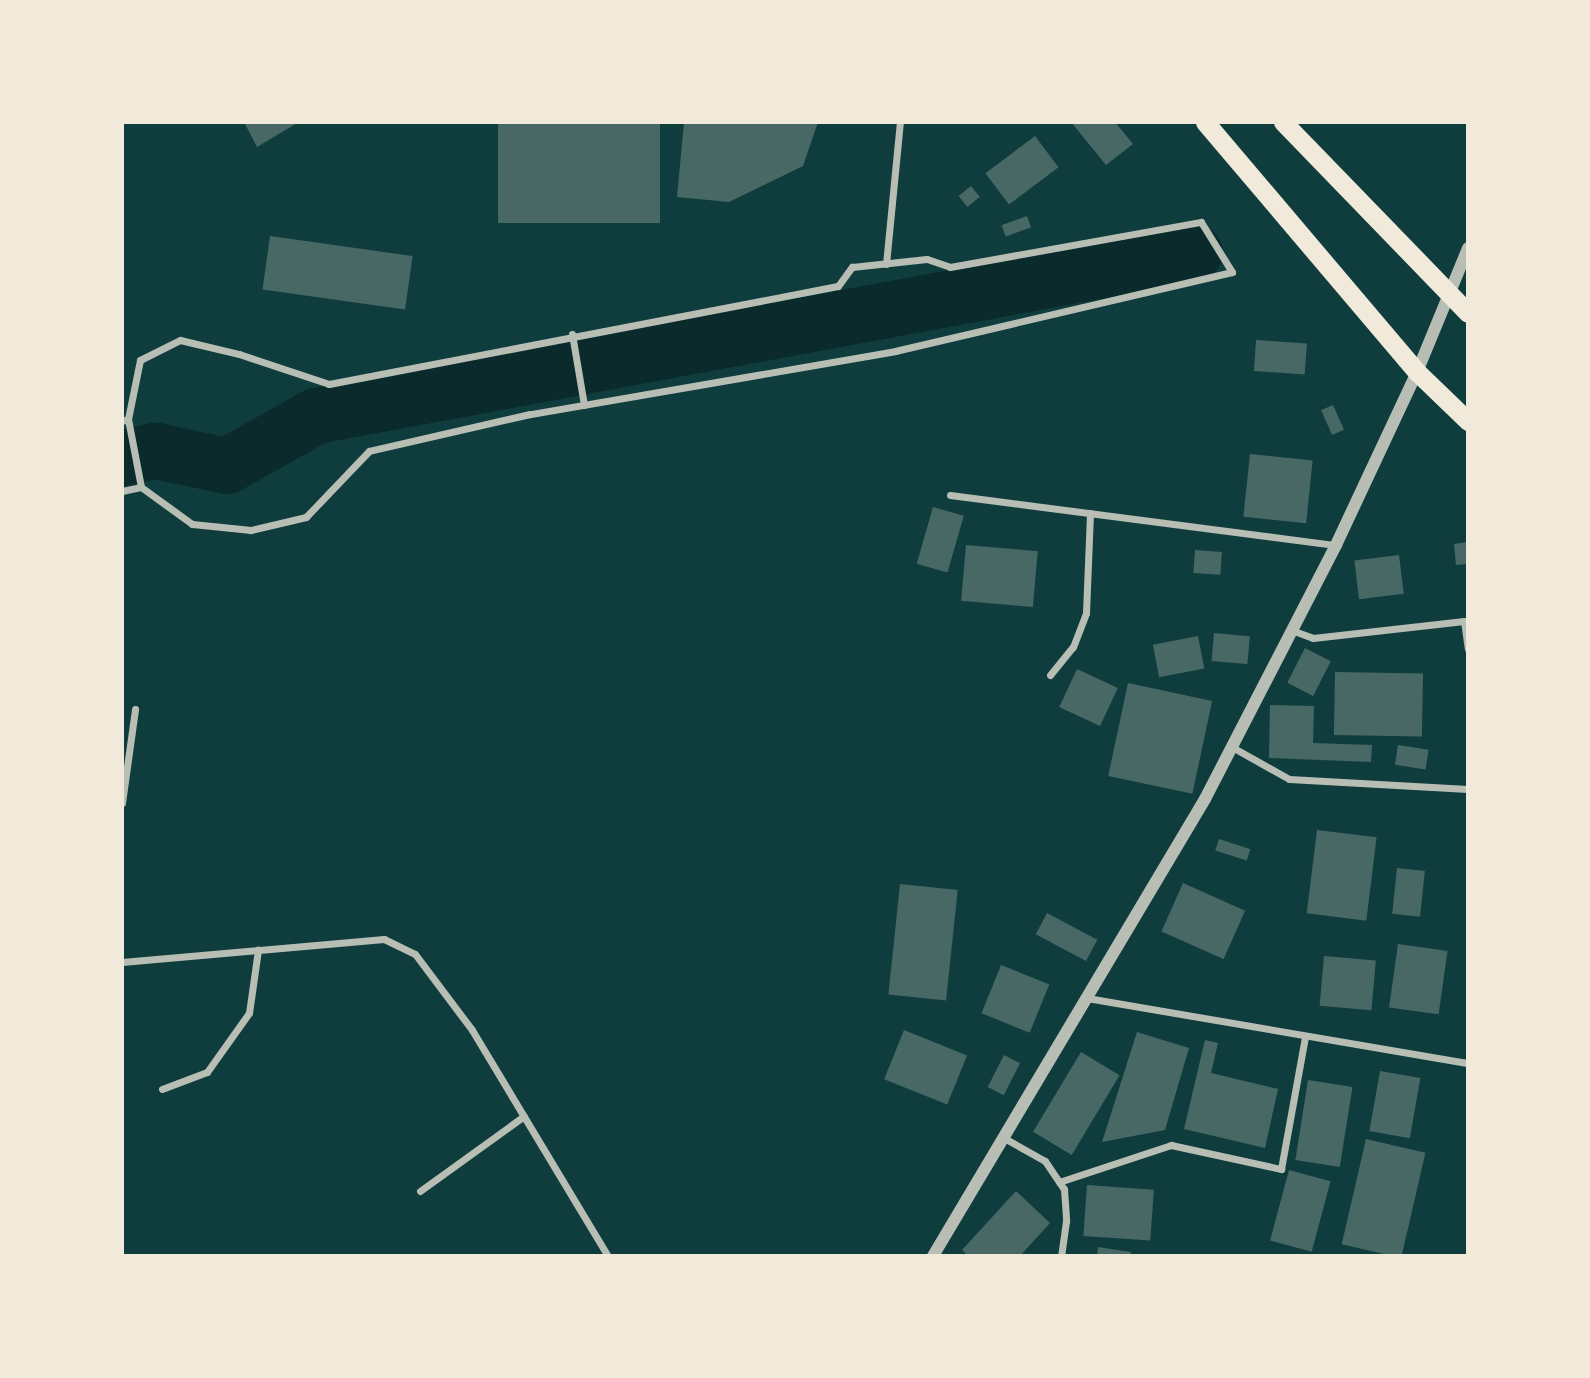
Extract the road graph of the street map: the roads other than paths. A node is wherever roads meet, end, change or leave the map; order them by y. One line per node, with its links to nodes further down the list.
1 (900, 122): 5 (street)
2 (1205, 122): 9 (highway)
3 (1283, 122): 6 (highway)
4 (1468, 248): 6 (street)
5 (886, 264): 8 (street); 10 (street)
6 (1450, 294): 7 (highway); 9 (street)
7 (1468, 313)
8 (572, 336): 10 (street); 11 (street)
9 (1418, 372): 12 (highway); 17 (street)
10 (584, 403): 13 (street)
11 (125, 420): 13 (street)
12 (1468, 421)
13 (141, 487): 14 (street)
14 (122, 491)
15 (950, 495): 16 (street)
16 (1090, 513): 17 (street); 20 (street)
17 (1336, 545): 18 (street)
18 (1294, 631): 19 (street); 22 (street)
19 (1468, 649)
20 (1050, 675)
21 (135, 709): 23 (street)
22 (1232, 747): 24 (street); 28 (street)
23 (124, 783): 25 (street)
24 (1468, 789)
25 (122, 803)
26 (258, 950): 27 (street); 31 (street); 32 (street)
27 (122, 962)
28 (1086, 998): 29 (street); 33 (street)
29 (1305, 1037): 30 (street); 34 (street)
30 (1468, 1063)
31 (162, 1089)
32 (524, 1116): 35 (street); 36 (street)
33 (1004, 1138): 34 (street); 37 (street)
34 (1059, 1182): 38 (street)
35 (419, 1191)
36 (607, 1255)
37 (933, 1255)
38 (1060, 1255)

